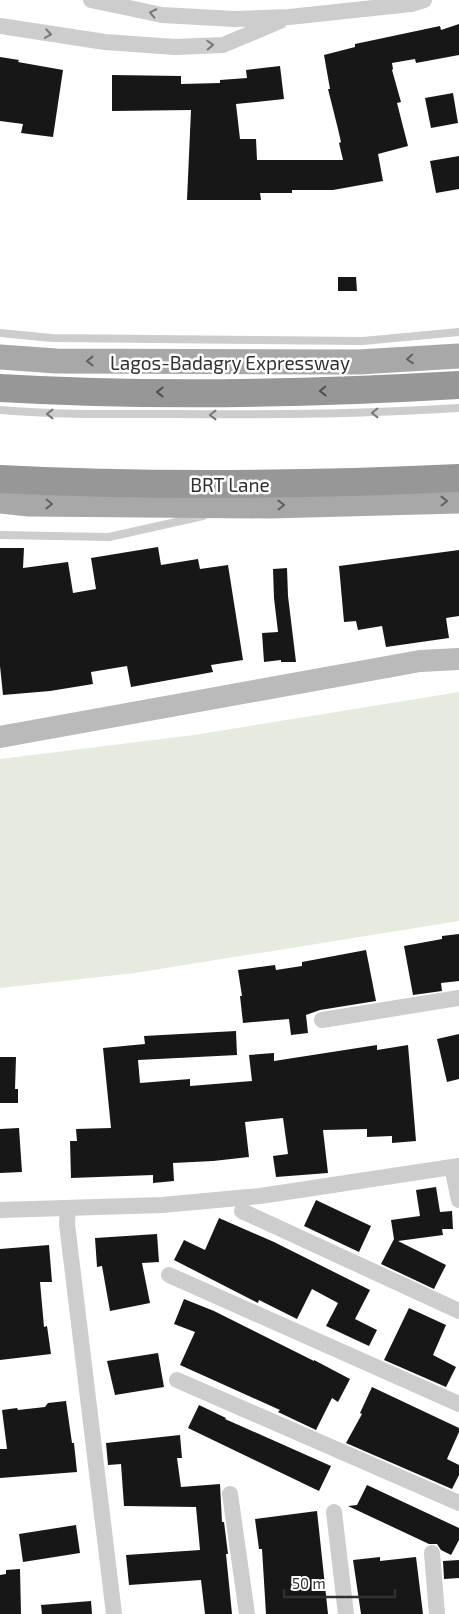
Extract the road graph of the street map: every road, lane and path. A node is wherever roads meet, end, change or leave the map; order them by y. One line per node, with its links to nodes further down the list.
1 (91, 0): 3 (street, one-way to 1)
2 (424, 0): 3 (street)
3 (289, 17): 4 (street, one-way to 3)
4 (0, 26)
5 (459, 332): 6 (lane)
6 (0, 333)
7 (459, 356): 8 (main road, Lagos-Badagry Expressway, one-way to 8)
8 (0, 357)
9 (459, 385): 10 (highway, Lagos-Badagry Expressway, one-way to 10)
10 (0, 388)
11 (459, 408): 12 (lane, one-way to 12)
12 (0, 410)
13 (459, 477): 14 (highway)
14 (0, 478)
15 (0, 501): 17 (main road, one-way to 17)
16 (459, 501): 17 (main road, one-way to 16)
17 (251, 506): 18 (lane)
18 (0, 535)
19 (459, 659): 20 (main road)
20 (0, 737)
21 (459, 998): 22 (street)
22 (322, 1020)
23 (456, 1167): 24 (street); 25 (street)
24 (459, 1200)
25 (68, 1208): 26 (street); 36 (street)
26 (0, 1210)
27 (242, 1211): 29 (street)
28 (169, 1275): 31 (street)
29 (459, 1311)
30 (177, 1380): 33 (street)
31 (459, 1404)
32 (230, 1494): 37 (street)
33 (459, 1502)
34 (334, 1512): 38 (street)
35 (432, 1553): 39 (street)
36 (114, 1614)
37 (247, 1614)
38 (346, 1614)
39 (437, 1614)

